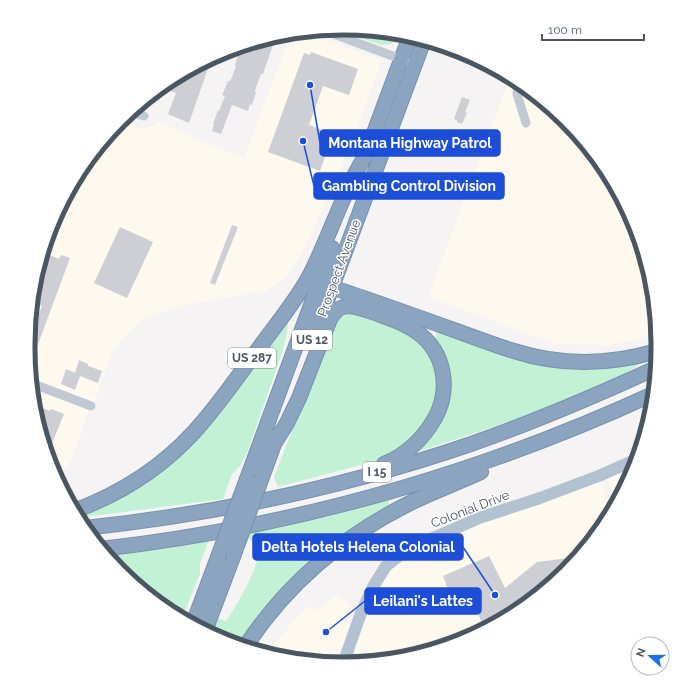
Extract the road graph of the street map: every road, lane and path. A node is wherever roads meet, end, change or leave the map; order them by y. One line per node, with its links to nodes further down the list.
1 (337, 35): 4 (street)
2 (408, 42): 4 (highway, Prospect Avenue)
3 (422, 45): 5 (highway, Prospect Avenue / US 12)
4 (402, 59): 5 (street); 10 (highway, Prospect Avenue)
5 (415, 64): 11 (highway, Prospect Avenue / US 12)
6 (517, 90): 9 (street)
7 (137, 114): 8 (street)
8 (144, 116)
9 (526, 123)
10 (368, 150): 12 (highway, Prospect Avenue); 22 (highway, US 287)
11 (332, 288): 12 (highway); 13 (highway); 18 (highway, Prospect Avenue / US 12)
12 (312, 302): 26 (highway, Prospect Avenue, bridge)
13 (651, 353)
14 (650, 371): 21 (highway, I 15)
15 (38, 386): 17 (street)
16 (647, 397): 19 (highway, I 15)
17 (91, 406)
18 (274, 444): 21 (highway); 27 (highway, Prospect Avenue, bridge)
19 (508, 454): 24 (highway, I 15); 25 (highway)
20 (630, 462): 30 (main road, Colonial Drive)
21 (302, 492): 23 (highway, I 15)
22 (80, 508)
23 (92, 527)
24 (108, 548)
25 (269, 613): 28 (highway); 29 (highway)
26 (195, 619)
27 (207, 625)
28 (244, 641)
29 (248, 642)
30 (346, 657)

